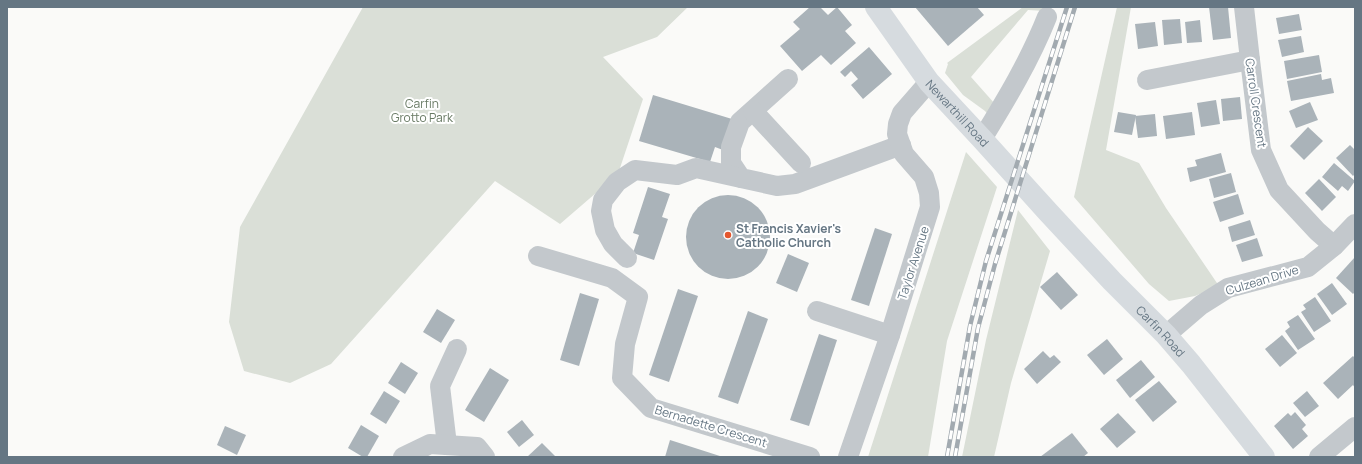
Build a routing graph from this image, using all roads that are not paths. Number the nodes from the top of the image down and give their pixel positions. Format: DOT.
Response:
graph roads {
  1 [pos="876,7"];
  2 [pos="1244,7"];
  3 [pos="1047,17"];
  4 [pos="1250,60"];
  5 [pos="788,79"];
  6 [pos="1146,80"];
  7 [pos="929,82"];
  8 [pos="753,111"];
  9 [pos="982,139"];
  10 [pos="901,146"];
  11 [pos="801,163"];
  12 [pos="741,178"];
  13 [pos="1048,212"];
  14 [pos="1355,224"];
  15 [pos="1334,246"];
  16 [pos="538,256"];
  17 [pos="627,258"];
  18 [pos="817,311"];
  19 [pos="1166,334"];
  20 [pos="890,335"];
  21 [pos="457,349"];
  22 [pos="1355,427"];
  23 [pos="447,445"];
  24 [pos="403,457"];
  25 [pos="485,457"];
  26 [pos="810,457"];
  27 [pos="848,457"];
  28 [pos="1264,457"];
  29 [pos="1319,457"];
  1 -- 7 [label="main road, Newarthill Road"];
  2 -- 4 [label="street, Carroll Crescent"];
  3 -- 9 [label="street"];
  4 -- 6 [label="street"];
  4 -- 15 [label="street, Carroll Crescent"];
  5 -- 8 [label="street"];
  7 -- 9 [label="main road, Newarthill Road"];
  7 -- 10 [label="street, Taylor Avenue"];
  8 -- 11 [label="street"];
  8 -- 12 [label="street"];
  9 -- 13 [label="main road, Newarthill Road"];
  10 -- 12 [label="street"];
  10 -- 20 [label="street, Taylor Avenue"];
  12 -- 17 [label="street"];
  13 -- 19 [label="main road, Carfin Road"];
  14 -- 15 [label="street, Culzean Drive"];
  15 -- 19 [label="street, Culzean Drive"];
  16 -- 26 [label="street, Bernadette Crescent"];
  18 -- 20 [label="street"];
  19 -- 28 [label="main road, Carfin Road"];
  20 -- 27 [label="street, Taylor Avenue"];
  21 -- 23 [label="street"];
  22 -- 29 [label="street"];
  23 -- 24 [label="street"];
  23 -- 25 [label="street"];
}
